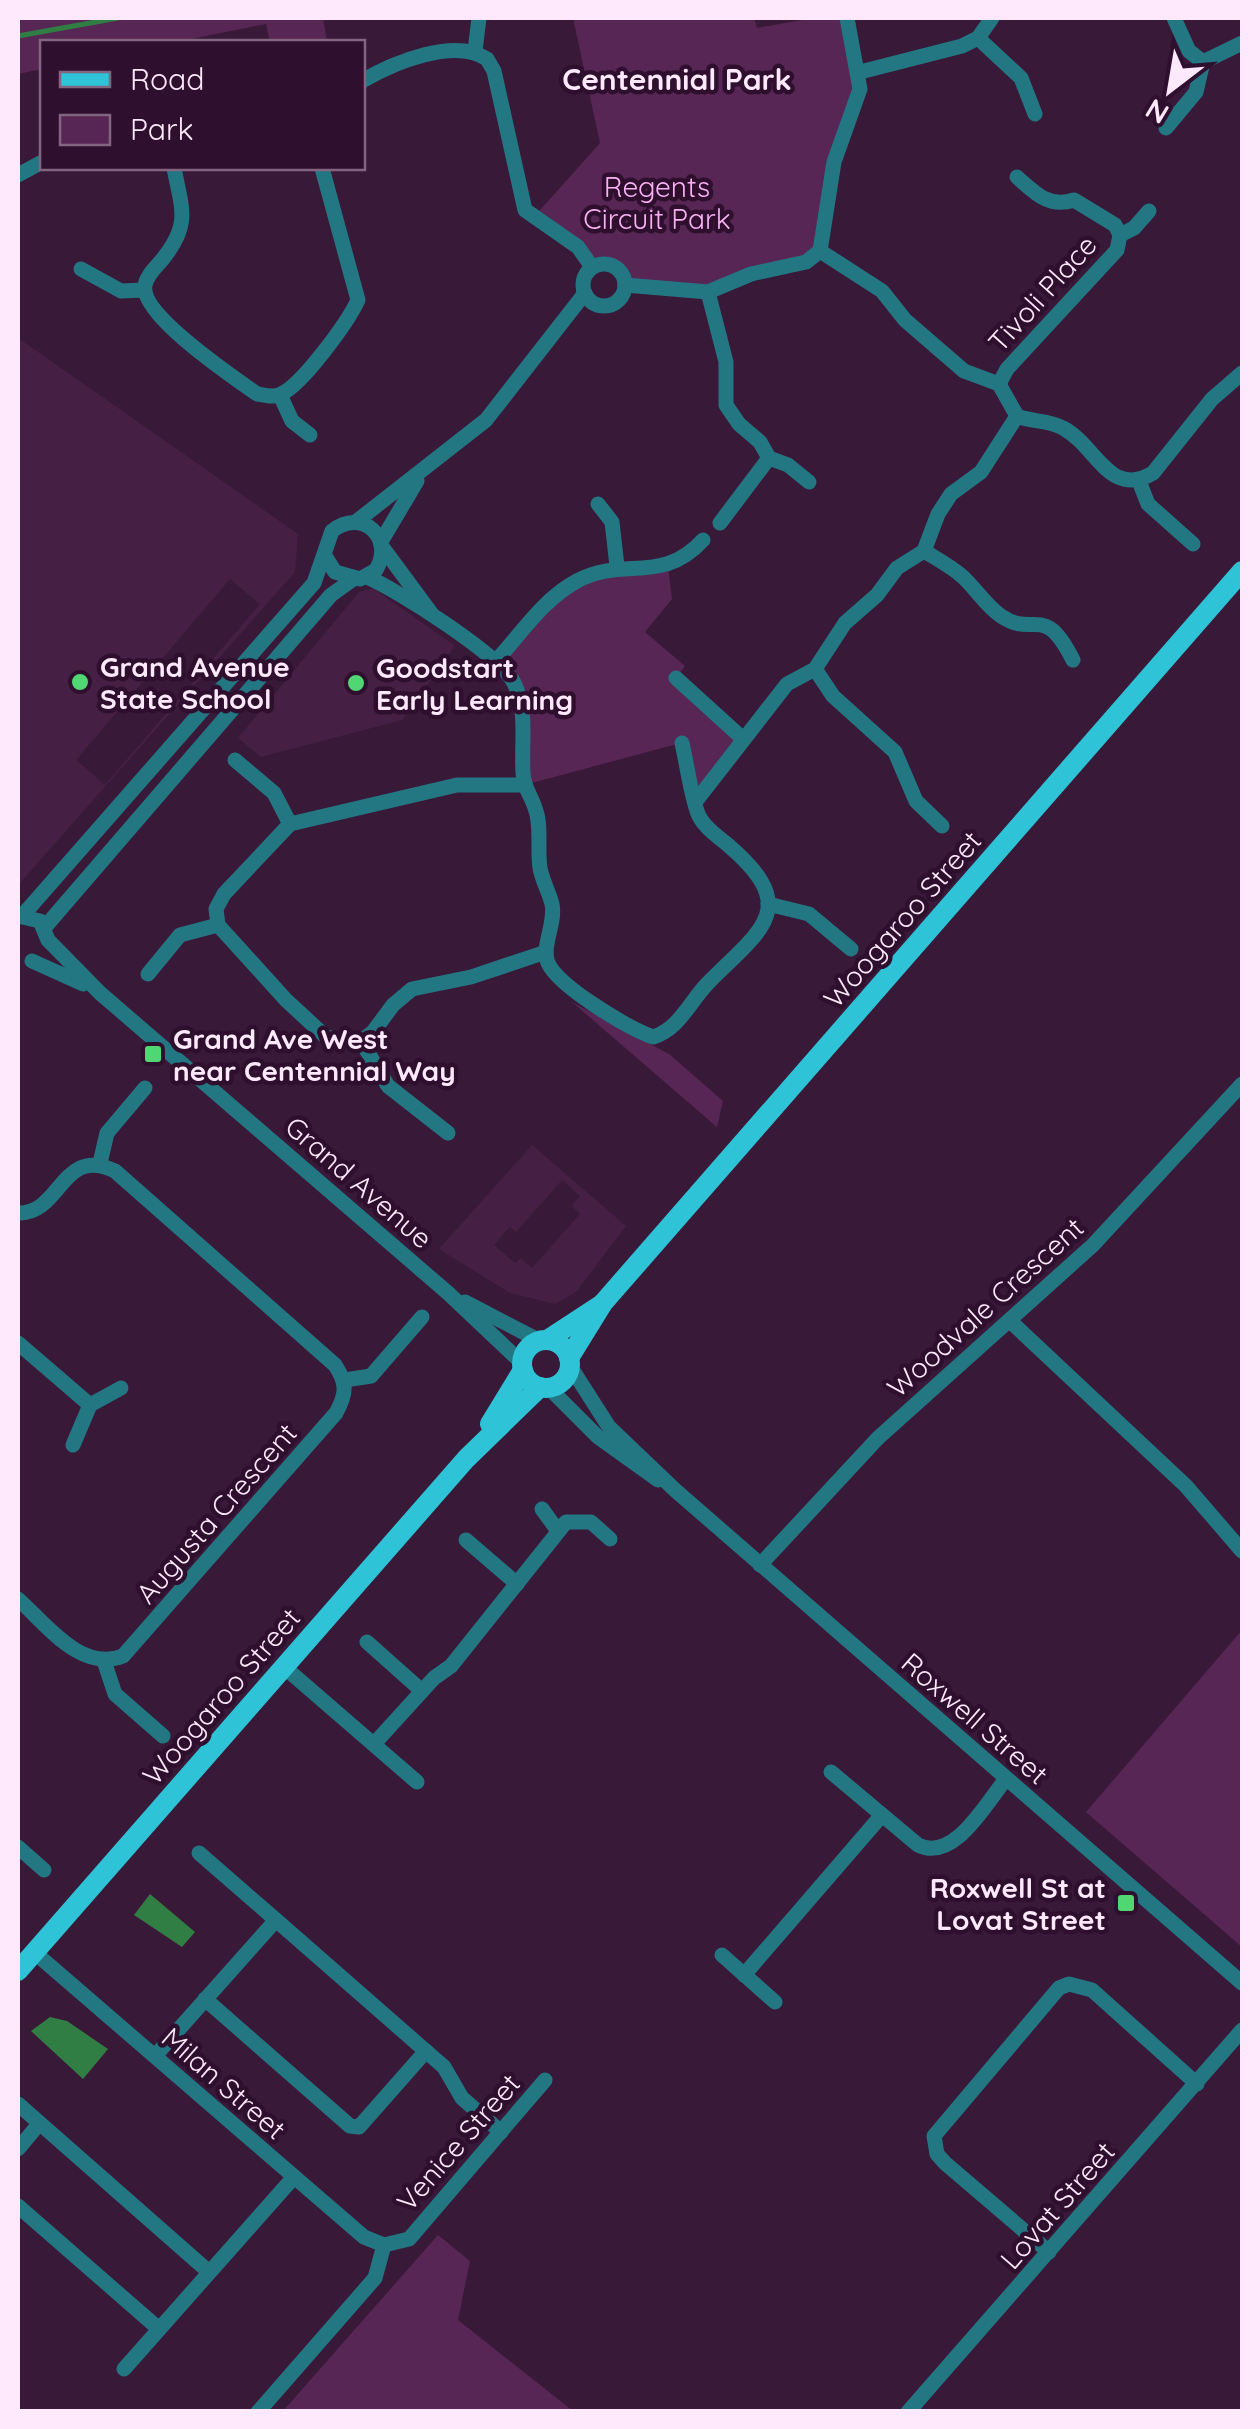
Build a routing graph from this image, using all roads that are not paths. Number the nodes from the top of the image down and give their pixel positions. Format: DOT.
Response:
graph roads {
  1 [pos="480,18"];
  2 [pos="848,18"];
  3 [pos="992,18"];
  4 [pos="1174,18"];
  5 [pos="978,38"];
  6 [pos="1242,43"];
  7 [pos="475,51"];
  8 [pos="1204,62"];
  9 [pos="860,72"];
  10 [pos="365,79"];
  11 [pos="1035,114"];
  12 [pos="1166,128"];
  13 [pos="174,170"];
  14 [pos="323,170"];
  15 [pos="1017,177"];
  16 [pos="1149,211"];
  17 [pos="1120,235"];
  18 [pos="820,251"];
  19 [pos="592,267"];
  20 [pos="81,269"];
  21 [pos="625,286"];
  22 [pos="144,290"];
  23 [pos="585,292"];
  24 [pos="708,292"];
  25 [pos="1242,373"];
  26 [pos="999,384"];
  27 [pos="280,395"];
  28 [pos="1017,416"];
  29 [pos="310,435"];
  30 [pos="768,458"];
  31 [pos="422,473"];
  32 [pos="1139,481"];
  33 [pos="809,482"];
  34 [pos="598,504"];
  35 [pos="357,521"];
  36 [pos="720,524"];
  37 [pos="703,540"];
  38 [pos="383,544"];
  39 [pos="1193,544"];
  40 [pos="924,551"];
  41 [pos="326,556"];
  42 [pos="617,566"];
  43 [pos="1242,571"];
  44 [pos="360,578"];
  45 [pos="434,616"];
  46 [pos="1073,660"];
  47 [pos="496,662"];
  48 [pos="815,669"];
  49 [pos="676,678"];
  50 [pos="741,737"];
  51 [pos="682,743"];
  52 [pos="235,760"];
  53 [pos="524,785"];
  54 [pos="696,801"];
  55 [pos="290,824"];
  56 [pos="942,826"];
  57 [pos="768,904"];
  58 [pos="20,916"];
  59 [pos="218,924"];
  60 [pos="46,934"];
  61 [pos="850,948"];
  62 [pos="546,952"];
  63 [pos="23,964"];
  64 [pos="148,974"];
  65 [pos="100,993"];
  66 [pos="361,1042"];
  67 [pos="1242,1084"];
  68 [pos="145,1088"];
  69 [pos="448,1133"];
  70 [pos="100,1163"];
  71 [pos="18,1215"];
  72 [pos="448,1293"];
  73 [pos="604,1302"];
  74 [pos="422,1316"];
  75 [pos="1010,1321"];
  76 [pos="544,1341"];
  77 [pos="18,1344"];
  78 [pos="569,1362"];
  79 [pos="523,1366"];
  80 [pos="346,1380"];
  81 [pos="544,1387"];
  82 [pos="121,1388"];
  83 [pos="90,1405"];
  84 [pos="73,1445"];
  85 [pos="466,1459"];
  86 [pos="675,1490"];
  87 [pos="542,1509"];
  88 [pos="558,1531"];
  89 [pos="466,1540"];
  90 [pos="610,1540"];
  91 [pos="1242,1551"];
  92 [pos="760,1566"];
  93 [pos="517,1584"];
  94 [pos="18,1599"];
  95 [pos="366,1642"];
  96 [pos="105,1664"];
  97 [pos="283,1666"];
  98 [pos="422,1691"];
  99 [pos="163,1736"];
  100 [pos="374,1744"];
  101 [pos="831,1772"];
  102 [pos="1006,1779"];
  103 [pos="417,1782"];
  104 [pos="882,1815"];
  105 [pos="18,1847"];
  106 [pos="198,1853"];
  107 [pos="44,1870"];
  108 [pos="276,1920"];
  109 [pos="34,1952"];
  110 [pos="722,1955"];
  111 [pos="18,1971"];
  112 [pos="744,1975"];
  113 [pos="1242,1983"];
  114 [pos="206,1999"];
  115 [pos="775,2002"];
  116 [pos="1242,2030"];
  117 [pos="426,2051"];
  118 [pos="155,2056"];
  119 [pos="545,2080"];
  120 [pos="1197,2084"];
  121 [pos="18,2104"];
  122 [pos="40,2124"];
  123 [pos="500,2132"];
  124 [pos="18,2148"];
  125 [pos="294,2176"];
  126 [pos="18,2206"];
  127 [pos="384,2245"];
  128 [pos="1049,2252"];
  129 [pos="210,2272"];
  130 [pos="159,2330"];
  131 [pos="124,2368"];
  132 [pos="258,2412"];
  133 [pos="908,2412"];
  1 -- 7 [label="street"];
  2 -- 9 [label="street"];
  3 -- 5 [label="street"];
  4 -- 8 [label="street"];
  5 -- 9 [label="street"];
  5 -- 11 [label="street"];
  6 -- 8 [label="street"];
  7 -- 10 [label="street"];
  7 -- 19 [label="street"];
  8 -- 12 [label="street"];
  9 -- 18 [label="street"];
  13 -- 22 [label="street"];
  14 -- 27 [label="street"];
  15 -- 17 [label="street, Tivoli Place"];
  16 -- 17 [label="street, Tivoli Place"];
  17 -- 26 [label="street, Tivoli Place"];
  18 -- 24 [label="street"];
  18 -- 26 [label="street"];
  19 -- 21 [label="street"];
  19 -- 23 [label="street"];
  20 -- 22 [label="street"];
  21 -- 23 [label="street"];
  21 -- 24 [label="street"];
  22 -- 27 [label="street"];
  23 -- 31 [label="street"];
  24 -- 30 [label="street"];
  25 -- 32 [label="street"];
  26 -- 28 [label="street"];
  27 -- 29 [label="street"];
  28 -- 32 [label="street"];
  28 -- 40 [label="street"];
  30 -- 33 [label="street"];
  30 -- 36 [label="street"];
  31 -- 35 [label="street"];
  31 -- 38 [label="street"];
  32 -- 39 [label="street"];
  34 -- 42 [label="street"];
  35 -- 38 [label="street"];
  35 -- 41 [label="street"];
  37 -- 42 [label="street"];
  38 -- 44 [label="street"];
  38 -- 45 [label="street"];
  40 -- 46 [label="street"];
  40 -- 48 [label="street"];
  41 -- 44 [label="street"];
  41 -- 58 [label="street"];
  42 -- 47 [label="street"];
  43 -- 73 [label="main road, Woogaroo Street"];
  44 -- 45 [label="street"];
  44 -- 60 [label="street"];
  45 -- 47 [label="street"];
  47 -- 53 [label="street"];
  48 -- 50 [label="street"];
  48 -- 56 [label="street"];
  49 -- 50 [label="street"];
  50 -- 54 [label="street"];
  51 -- 54 [label="street"];
  52 -- 55 [label="street"];
  53 -- 55 [label="street"];
  53 -- 62 [label="street"];
  54 -- 57 [label="street"];
  55 -- 59 [label="street"];
  57 -- 61 [label="street"];
  57 -- 62 [label="street"];
  58 -- 60 [label="street, Grand Avenue"];
  59 -- 64 [label="street"];
  59 -- 66 [label="street"];
  60 -- 63 [label="street, Grand Avenue"];
  60 -- 65 [label="street, Grand Avenue"];
  62 -- 66 [label="street"];
  63 -- 65 [label="street, Grand Avenue"];
  65 -- 72 [label="street, Grand Avenue"];
  66 -- 69 [label="street"];
  67 -- 75 [label="street, Woodvale Crescent"];
  68 -- 70 [label="street"];
  70 -- 71 [label="street"];
  70 -- 80 [label="street"];
  72 -- 76 [label="street, Grand Avenue"];
  72 -- 79 [label="street, Grand Avenue"];
  73 -- 76 [label="main road, Woogaroo Street"];
  73 -- 78 [label="main road, Woogaroo Street"];
  74 -- 80 [label="street"];
  75 -- 91 [label="street"];
  75 -- 92 [label="street, Woodvale Crescent"];
  76 -- 78 [label="main road"];
  76 -- 79 [label="main road, Woogaroo Street"];
  77 -- 83 [label="street"];
  78 -- 81 [label="main road, Woogaroo Street"];
  78 -- 86 [label="street, Roxwell Street"];
  79 -- 81 [label="main road"];
  79 -- 85 [label="main road, Woogaroo Street"];
  80 -- 96 [label="street, Augusta Crescent"];
  81 -- 85 [label="main road, Woogaroo Street"];
  81 -- 86 [label="street, Roxwell Street"];
  82 -- 83 [label="street"];
  83 -- 84 [label="street"];
  85 -- 97 [label="main road, Woogaroo Street"];
  86 -- 92 [label="street, Roxwell Street"];
  87 -- 88 [label="street"];
  88 -- 90 [label="street"];
  88 -- 93 [label="street"];
  89 -- 93 [label="street"];
  92 -- 102 [label="street, Roxwell Street"];
  93 -- 98 [label="street"];
  94 -- 96 [label="street"];
  95 -- 98 [label="street"];
  96 -- 99 [label="street"];
  97 -- 100 [label="street"];
  97 -- 109 [label="main road, Woogaroo Street"];
  98 -- 100 [label="street"];
  100 -- 103 [label="street"];
  101 -- 104 [label="street"];
  102 -- 104 [label="street"];
  102 -- 113 [label="street, Roxwell Street"];
  104 -- 112 [label="street"];
  105 -- 107 [label="street"];
  106 -- 108 [label="street"];
  108 -- 114 [label="street"];
  108 -- 117 [label="street"];
  109 -- 111 [label="main road, Woogaroo Street"];
  109 -- 118 [label="street, Milan Street"];
  110 -- 112 [label="street"];
  112 -- 115 [label="street"];
  114 -- 117 [label="street"];
  114 -- 118 [label="street"];
  116 -- 120 [label="street, Lovat Street"];
  117 -- 123 [label="street"];
  118 -- 125 [label="street, Milan Street"];
  119 -- 123 [label="street, Venice Street"];
  120 -- 128 [label="street, Lovat Street"];
  120 -- 128 [label="street"];
  121 -- 122 [label="street"];
  122 -- 124 [label="street"];
  122 -- 129 [label="street"];
  123 -- 127 [label="street, Venice Street"];
  125 -- 127 [label="street, Milan Street"];
  125 -- 129 [label="street"];
  126 -- 130 [label="street"];
  127 -- 132 [label="street, Venice Street"];
  128 -- 133 [label="street, Lovat Street"];
  129 -- 130 [label="street"];
  130 -- 131 [label="street"];
}
